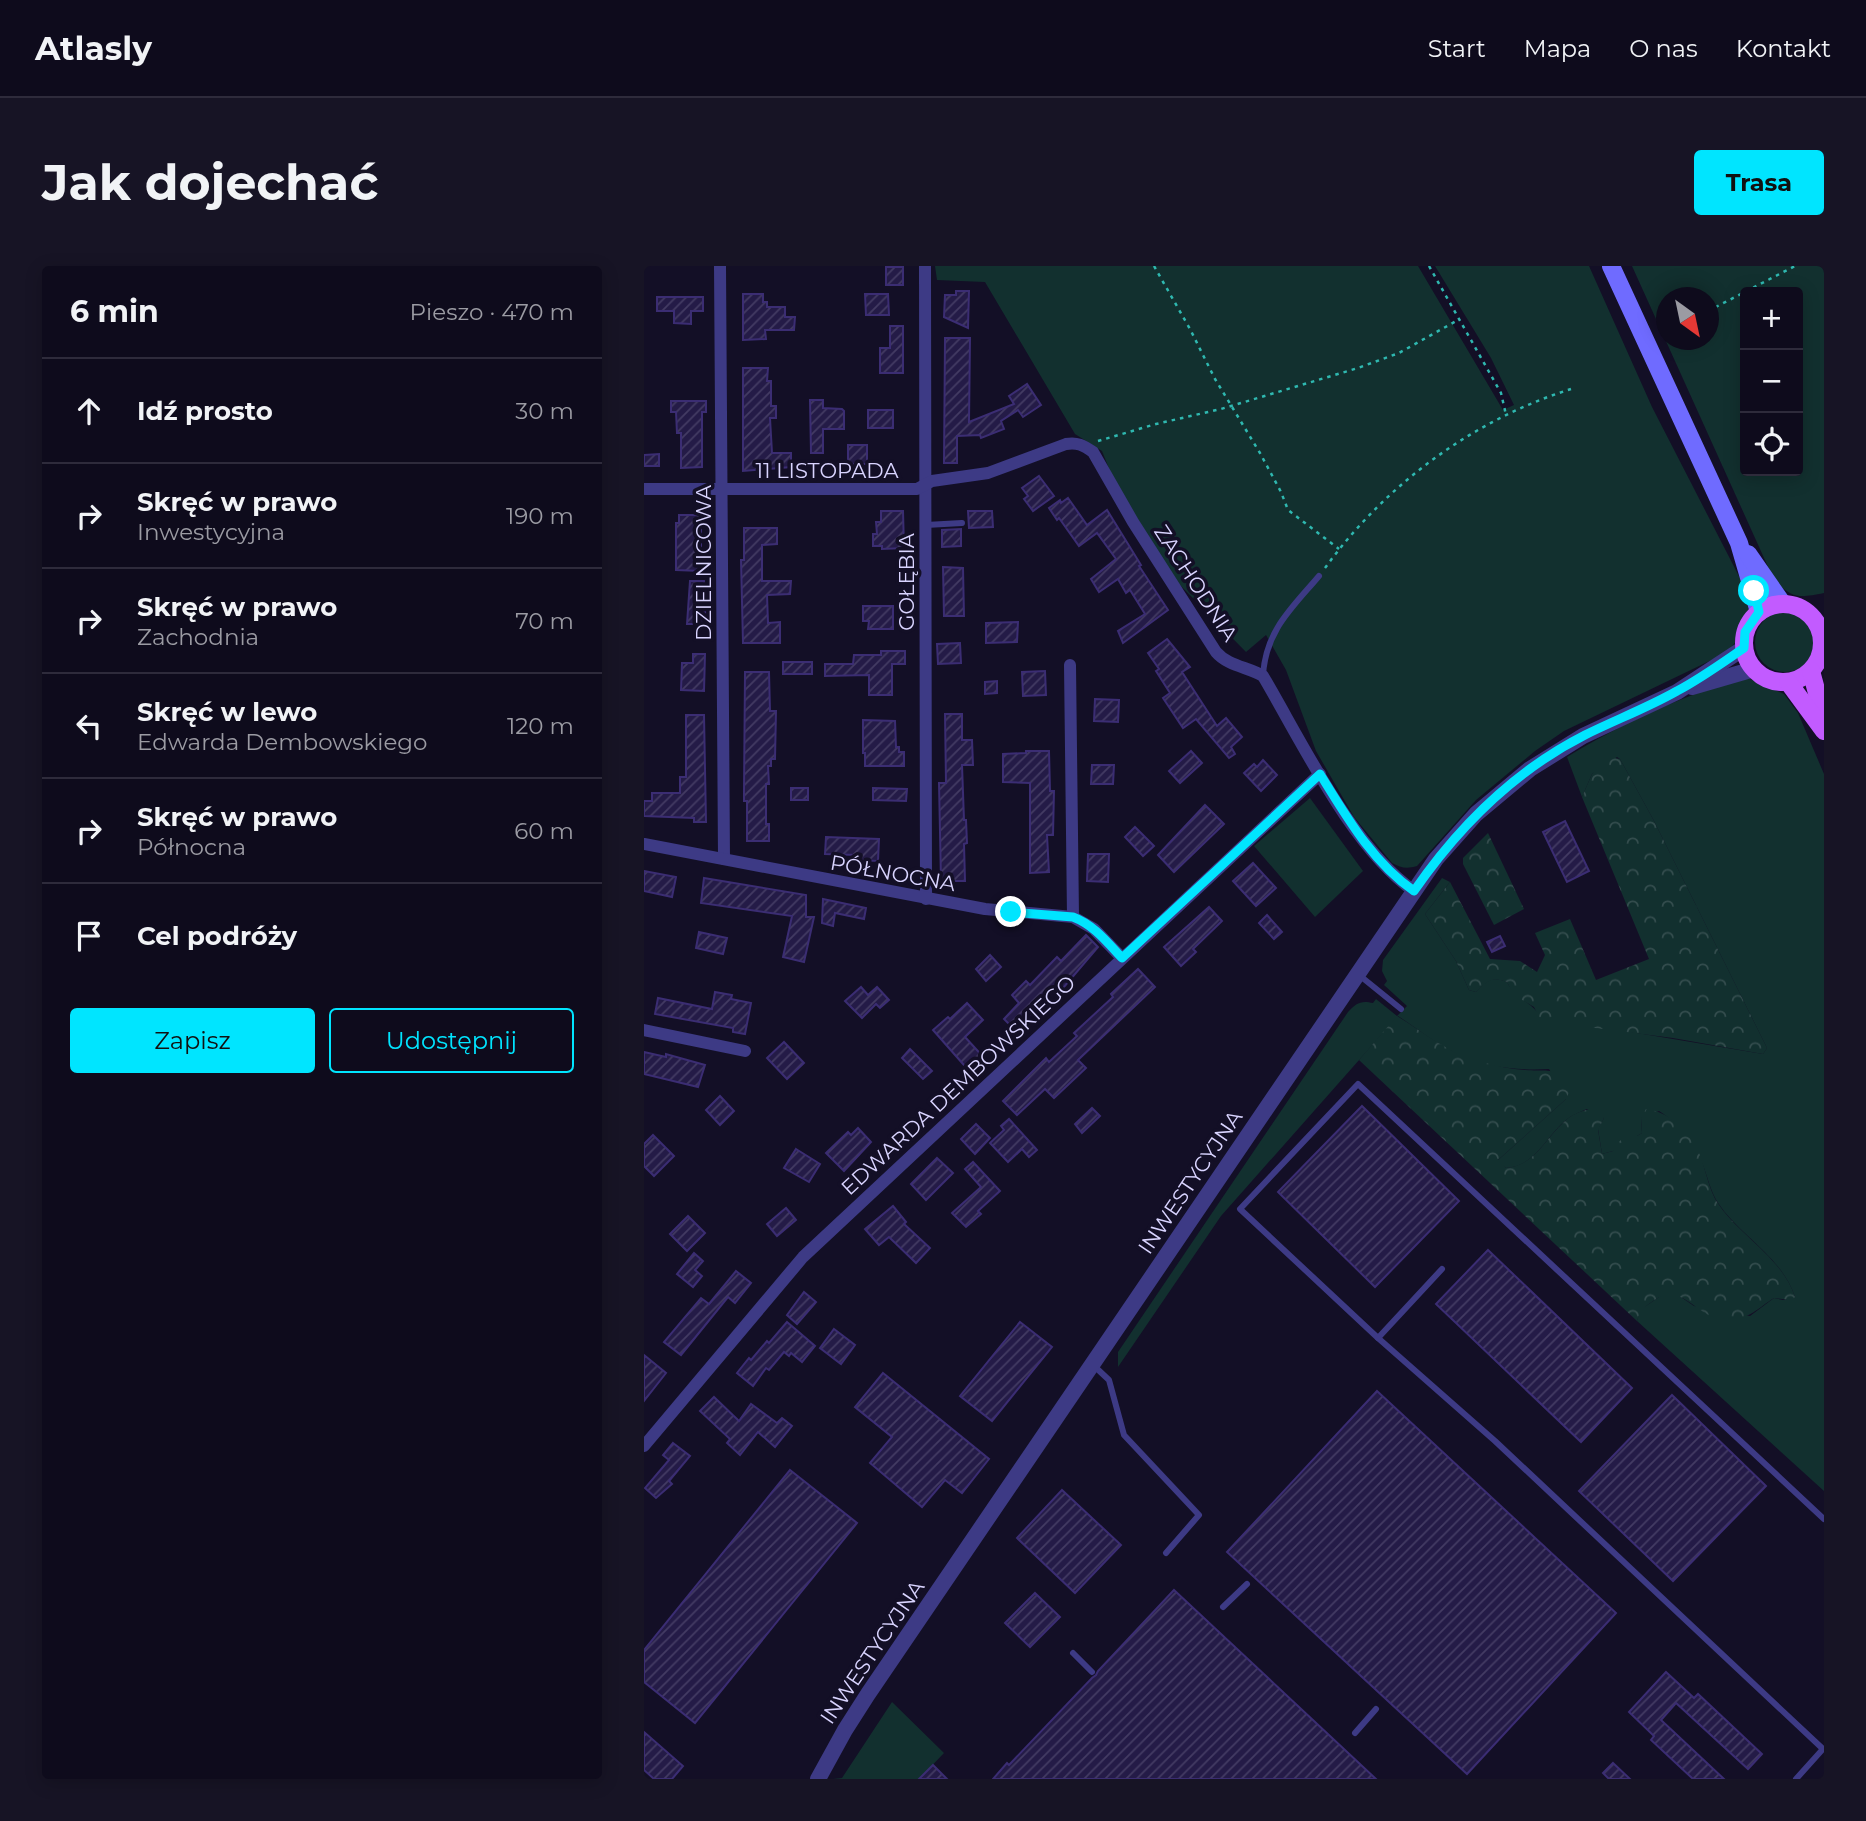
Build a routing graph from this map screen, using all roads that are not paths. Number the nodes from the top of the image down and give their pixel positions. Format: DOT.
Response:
graph roads {
  1 [pos="720,266"];
  2 [pos="925,266"];
  3 [pos="1611,266"];
  4 [pos="1085,446"];
  5 [pos="924,486"];
  6 [pos="644,489"];
  7 [pos="722,489"];
  8 [pos="962,523"];
  9 [pos="925,525"];
  10 [pos="1739,543"];
  11 [pos="1319,576"];
  12 [pos="1782,603"];
  13 [pos="1759,612"];
  14 [pos="1819,616"];
  15 [pos="1824,641"];
  16 [pos="1744,648"];
  17 [pos="1070,665"];
  18 [pos="1755,670"];
  19 [pos="1811,671"];
  20 [pos="1263,676"];
  21 [pos="1788,682"];
  22 [pos="1677,692"];
  23 [pos="1824,719"];
  24 [pos="1824,731"];
  25 [pos="1320,774"];
  26 [pos="644,844"];
  27 [pos="724,859"];
  28 [pos="1414,891"];
  29 [pos="926,899"];
  30 [pos="1073,917"];
  31 [pos="1122,958"];
  32 [pos="1358,974"];
  33 [pos="1401,1009"];
  34 [pos="644,1030"];
  35 [pos="745,1051"];
  36 [pos="1442,1269"];
  37 [pos="1378,1338"];
  38 [pos="1092,1364"];
  39 [pos="644,1446"];
  40 [pos="1824,1519"];
  41 [pos="1166,1553"];
  42 [pos="1248,1584"];
  43 [pos="1223,1607"];
  44 [pos="1073,1653"];
  45 [pos="1093,1672"];
  46 [pos="1376,1709"];
  47 [pos="1355,1733"];
  48 [pos="1824,1748"];
  49 [pos="818,1779"];
  50 [pos="1796,1779"];
  1 -- 7 [label="street, DZIELNICOWA"];
  2 -- 5 [label="street, GOŁĘBIA"];
  3 -- 10 [label="main road"];
  4 -- 5 [label="street, 11 LISTOPADA"];
  4 -- 20 [label="street, ZACHODNIA"];
  5 -- 7 [label="street, 11 LISTOPADA"];
  5 -- 9 [label="street, GOŁĘBIA"];
  6 -- 7 [label="street, 11 LISTOPADA"];
  7 -- 27 [label="street, DZIELNICOWA"];
  8 -- 9 [label="lane"];
  9 -- 29 [label="street, GOŁĘBIA"];
  10 -- 12 [label="main road"];
  10 -- 13 [label="main road"];
  11 -- 20 [label="lane"];
  12 -- 13 [label="main road"];
  12 -- 14 [label="main road"];
  13 -- 16 [label="main road"];
  14 -- 15 [label="main road"];
  15 -- 19 [label="main road"];
  16 -- 18 [label="main road"];
  16 -- 22 [label="street, INWESTYCYJNA"];
  17 -- 30 [label="street"];
  18 -- 21 [label="main road"];
  18 -- 22 [label="street, INWESTYCYJNA"];
  19 -- 21 [label="main road"];
  19 -- 23 [label="main road"];
  20 -- 25 [label="street"];
  21 -- 24 [label="main road"];
  22 -- 28 [label="street, INWESTYCYJNA"];
  25 -- 28 [label="street"];
  25 -- 31 [label="street, EDWARDA DEMBOWSKIEGO"];
  26 -- 27 [label="street, PÓŁNOCNA"];
  27 -- 29 [label="street, PÓŁNOCNA"];
  28 -- 32 [label="street, INWESTYCYJNA"];
  29 -- 30 [label="street, PÓŁNOCNA"];
  30 -- 31 [label="street, PÓŁNOCNA"];
  31 -- 39 [label="street, EDWARDA DEMBOWSKIEGO"];
  32 -- 33 [label="lane"];
  32 -- 38 [label="street, INWESTYCYJNA"];
  34 -- 35 [label="street"];
  36 -- 37 [label="lane"];
  37 -- 40 [label="lane"];
  37 -- 48 [label="lane"];
  38 -- 41 [label="lane"];
  38 -- 49 [label="street, INWESTYCYJNA"];
  42 -- 43 [label="lane"];
  44 -- 45 [label="lane"];
  46 -- 47 [label="lane"];
  48 -- 50 [label="lane"];
}
